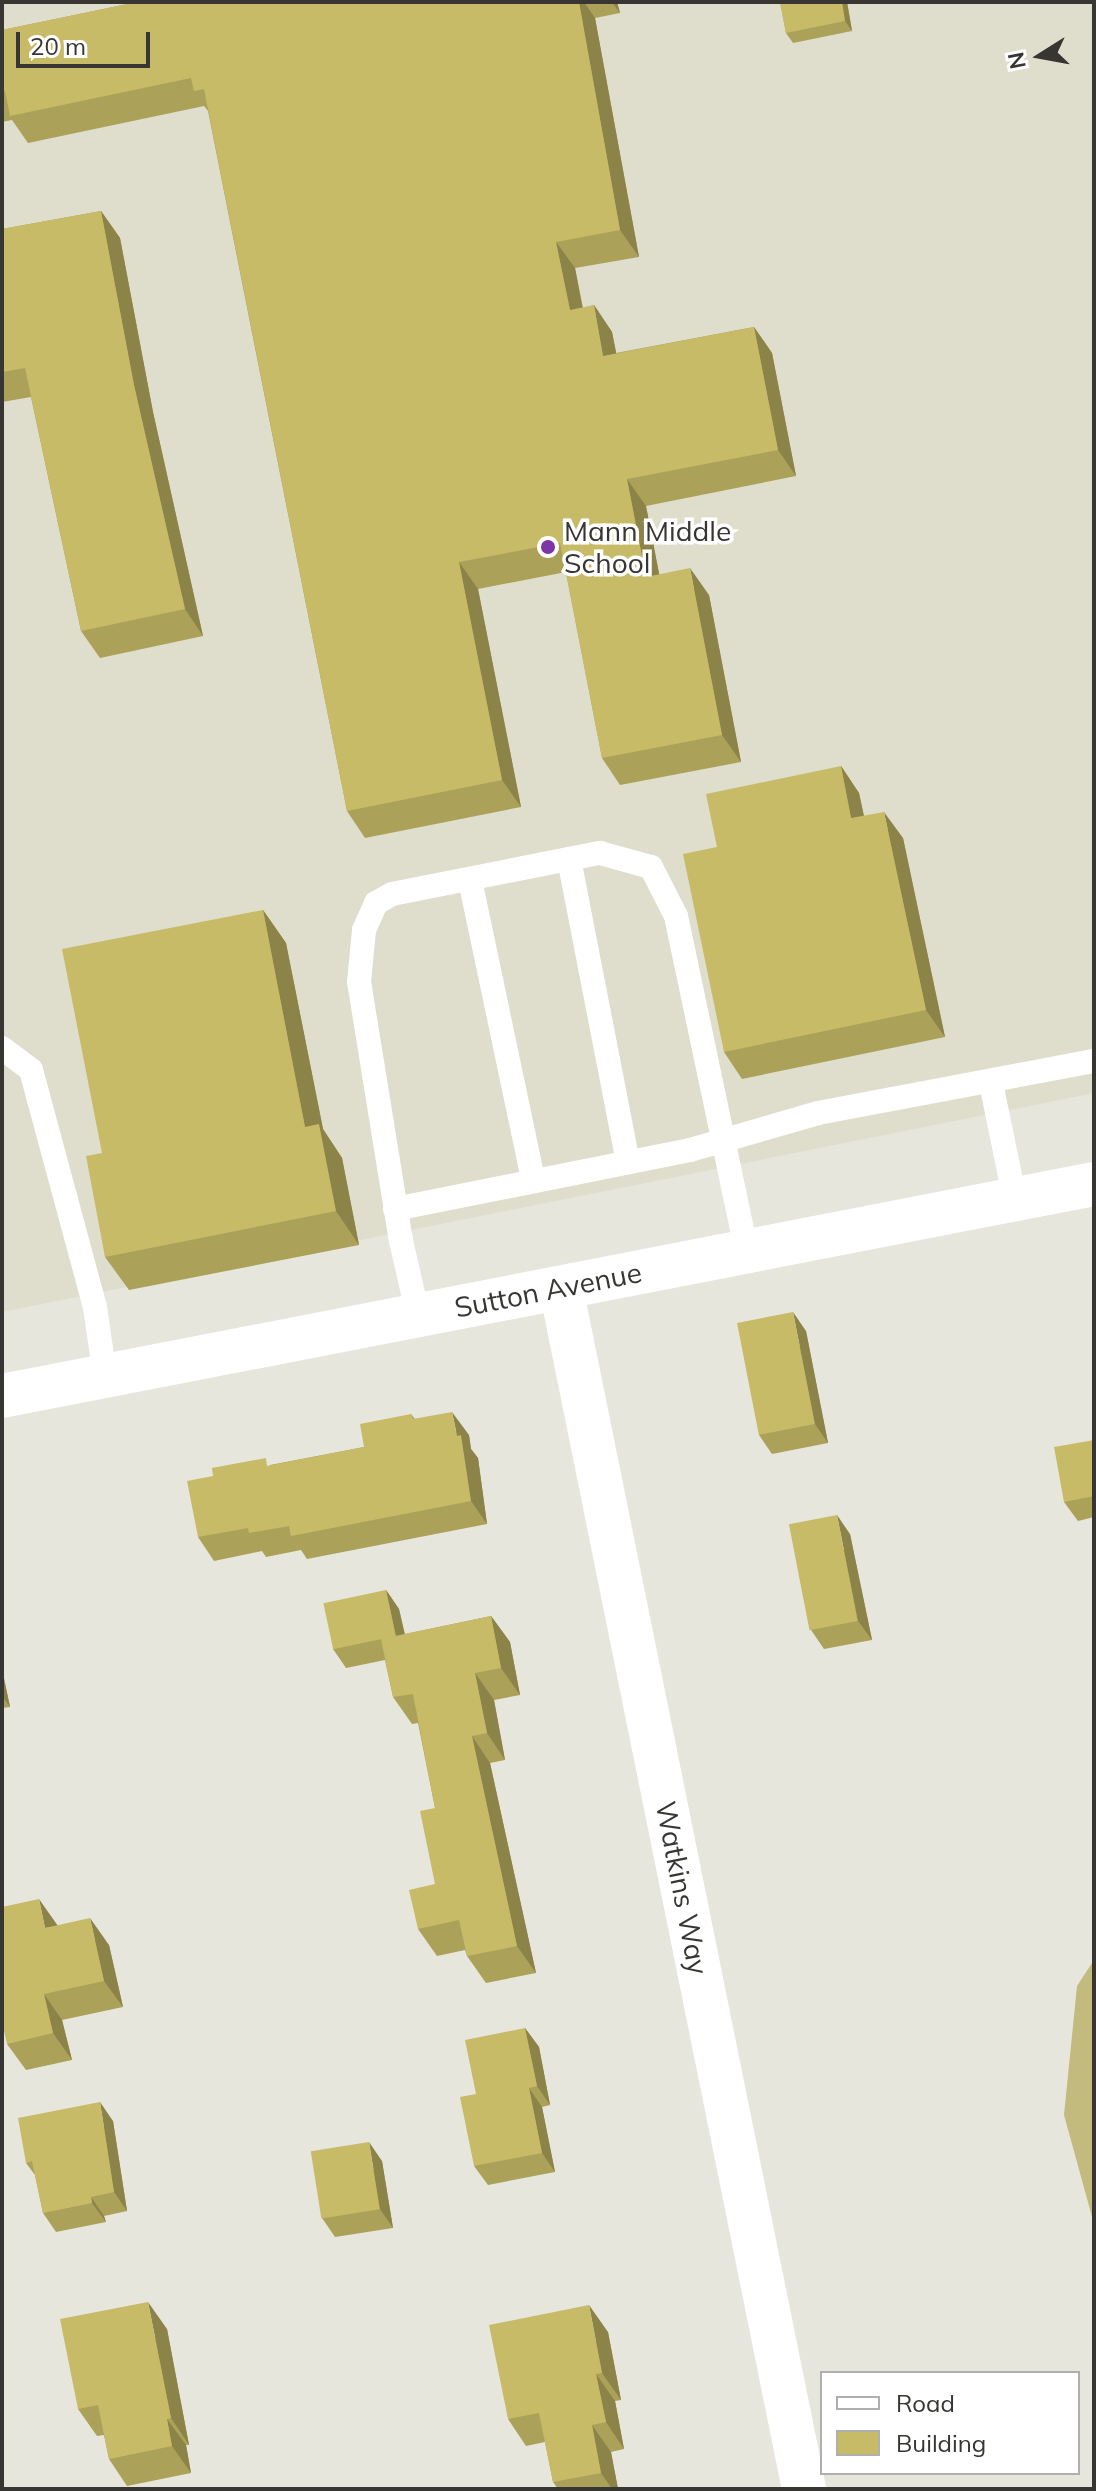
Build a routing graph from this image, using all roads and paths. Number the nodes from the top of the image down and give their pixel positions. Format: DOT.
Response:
graph roads {
  1 [pos="569,859"];
  2 [pos="470,880"];
  3 [pos="2,1048"];
  4 [pos="1094,1061"];
  5 [pos="991,1083"];
  6 [pos="724,1138"];
  7 [pos="628,1162"];
  8 [pos="533,1179"];
  9 [pos="1094,1184"];
  10 [pos="1015,1200"];
  11 [pos="395,1209"];
  12 [pos="747,1252"];
  13 [pos="561,1288"];
  14 [pos="418,1315"];
  15 [pos="105,1376"];
  16 [pos="2,1396"];
  17 [pos="804,2489"];
  1 -- 2 [label="lane"];
  1 -- 6 [label="lane"];
  1 -- 7 [label="lane"];
  2 -- 8 [label="lane"];
  2 -- 11 [label="lane"];
  3 -- 15 [label="lane"];
  4 -- 5 [label="lane"];
  5 -- 6 [label="lane"];
  5 -- 10 [label="lane"];
  6 -- 7 [label="lane"];
  6 -- 12 [label="lane"];
  7 -- 8 [label="lane"];
  8 -- 11 [label="lane"];
  9 -- 10 [label="street, Sutton Avenue"];
  10 -- 12 [label="street, Sutton Avenue"];
  11 -- 14 [label="lane"];
  12 -- 13 [label="street, Sutton Avenue"];
  13 -- 14 [label="street, Sutton Avenue"];
  13 -- 17 [label="street, Watkins Way"];
  14 -- 15 [label="street, Sutton Avenue"];
  15 -- 16 [label="street, Sutton Avenue"];
}
